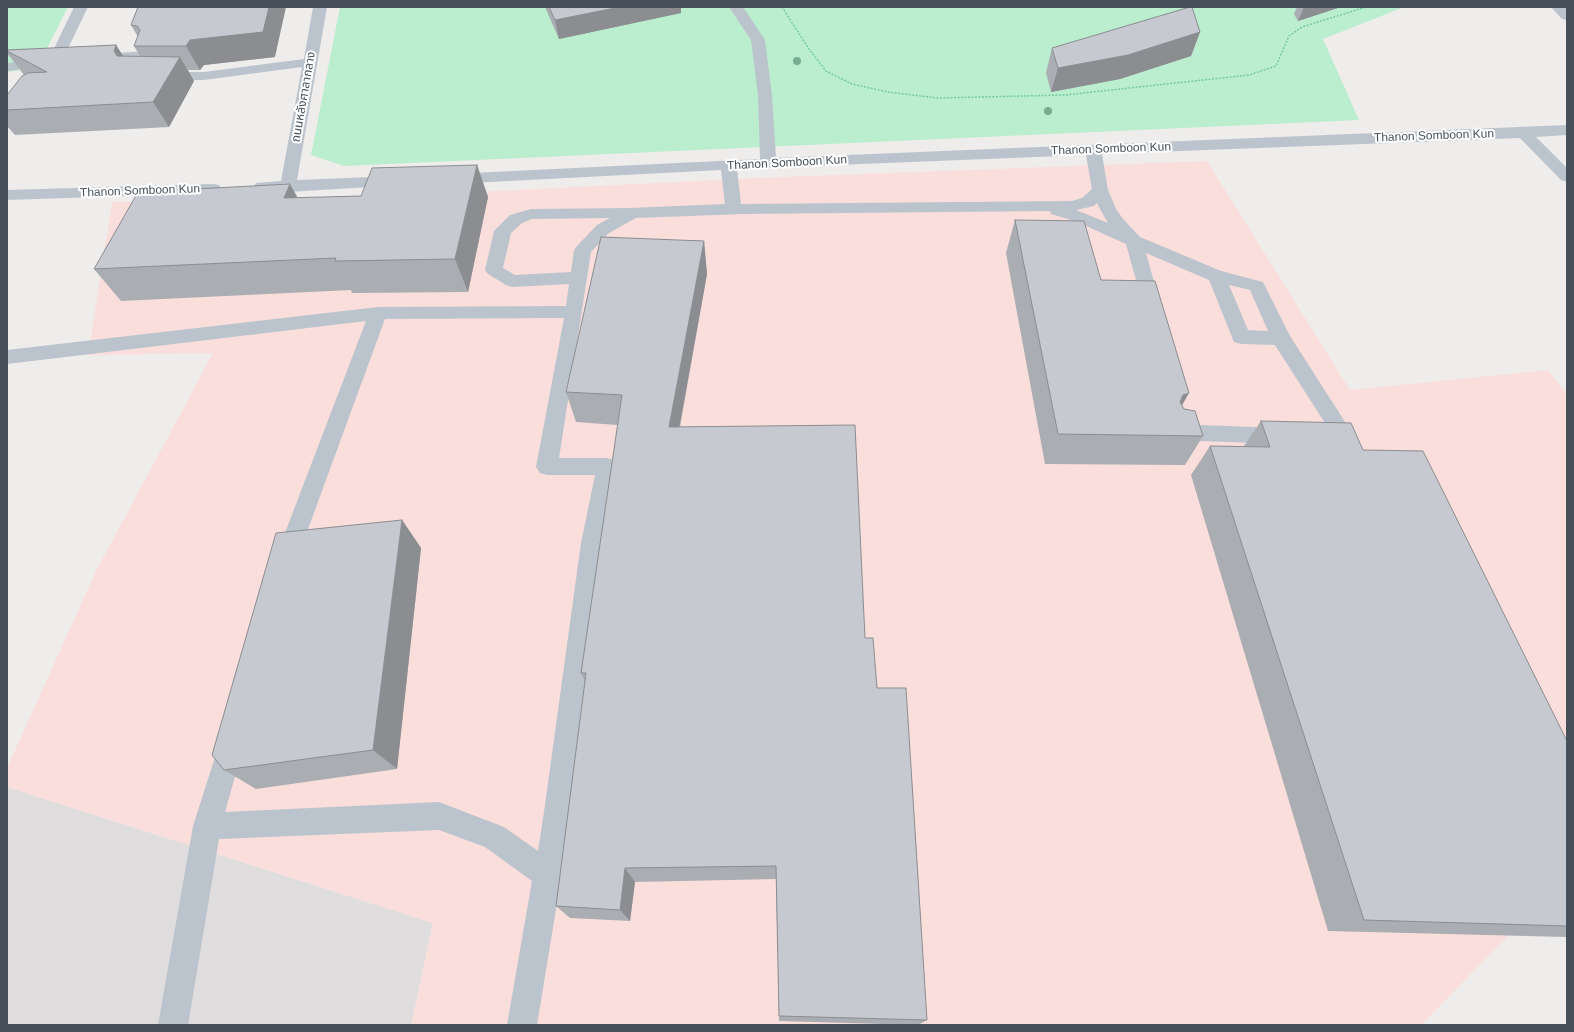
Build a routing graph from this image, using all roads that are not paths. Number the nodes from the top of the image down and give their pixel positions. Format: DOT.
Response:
graph roads {
  1 [pos="81,7"];
  2 [pos="320,7"];
  3 [pos="736,7"];
  4 [pos="1558,7"];
  5 [pos="1567,16"];
  6 [pos="86,60"];
  7 [pos="70,61"];
  8 [pos="55,62"];
  9 [pos="310,62"];
  10 [pos="7,67"];
  11 [pos="1567,130"];
  12 [pos="1524,133"];
  13 [pos="1093,150"];
  14 [pos="768,163"];
  15 [pos="728,165"];
  16 [pos="1567,178"];
  17 [pos="437,180"];
  18 [pos="413,181"];
  19 [pos="288,187"];
  20 [pos="232,188"];
  21 [pos="248,188"];
  22 [pos="1100,190"];
  23 [pos="7,196"];
  24 [pos="1042,206"];
  25 [pos="734,210"];
  26 [pos="634,213"];
  27 [pos="1134,241"];
  28 [pos="1216,276"];
  29 [pos="578,278"];
  30 [pos="574,312"];
  31 [pos="378,313"];
  32 [pos="1158,329"];
  33 [pos="1282,338"];
  34 [pos="7,357"];
  35 [pos="1182,428"];
  36 [pos="280,577"];
  37 [pos="238,720"];
  38 [pos="207,826"];
  39 [pos="547,874"];
  40 [pos="173,1025"];
  41 [pos="522,1025"];
  1 -- 8 [label="street"];
  2 -- 9 [label="street, ถนนหลังศาลากลาง"];
  3 -- 14 [label="street"];
  4 -- 5 [label="street"];
  6 -- 9 [label="street"];
  7 -- 8 [label="street"];
  8 -- 10 [label="street"];
  9 -- 19 [label="street, ถนนหลังศาลากลาง"];
  11 -- 12 [label="street, Thanon Somboon Kun"];
  12 -- 13 [label="street, Thanon Somboon Kun"];
  12 -- 16 [label="street"];
  13 -- 14 [label="street, Thanon Somboon Kun"];
  13 -- 22 [label="street"];
  14 -- 15 [label="street, Thanon Somboon Kun"];
  15 -- 17 [label="street, Thanon Somboon Kun"];
  15 -- 25 [label="street"];
  18 -- 19 [label="street"];
  19 -- 21 [label="street"];
  20 -- 23 [label="street, Thanon Somboon Kun"];
  22 -- 24 [label="street"];
  22 -- 27 [label="street"];
  24 -- 25 [label="street"];
  24 -- 27 [label="street"];
  25 -- 26 [label="street"];
  26 -- 29 [label="street"];
  26 -- 29 [label="street"];
  27 -- 28 [label="street"];
  27 -- 32 [label="street"];
  28 -- 33 [label="street"];
  28 -- 33 [label="street"];
  29 -- 30 [label="street"];
  30 -- 31 [label="street"];
  30 -- 39 [label="street"];
  31 -- 34 [label="street"];
  31 -- 36 [label="street"];
  33 -- 35 [label="street"];
  37 -- 38 [label="street"];
  38 -- 39 [label="street"];
  38 -- 40 [label="street"];
  39 -- 41 [label="street"];
}
